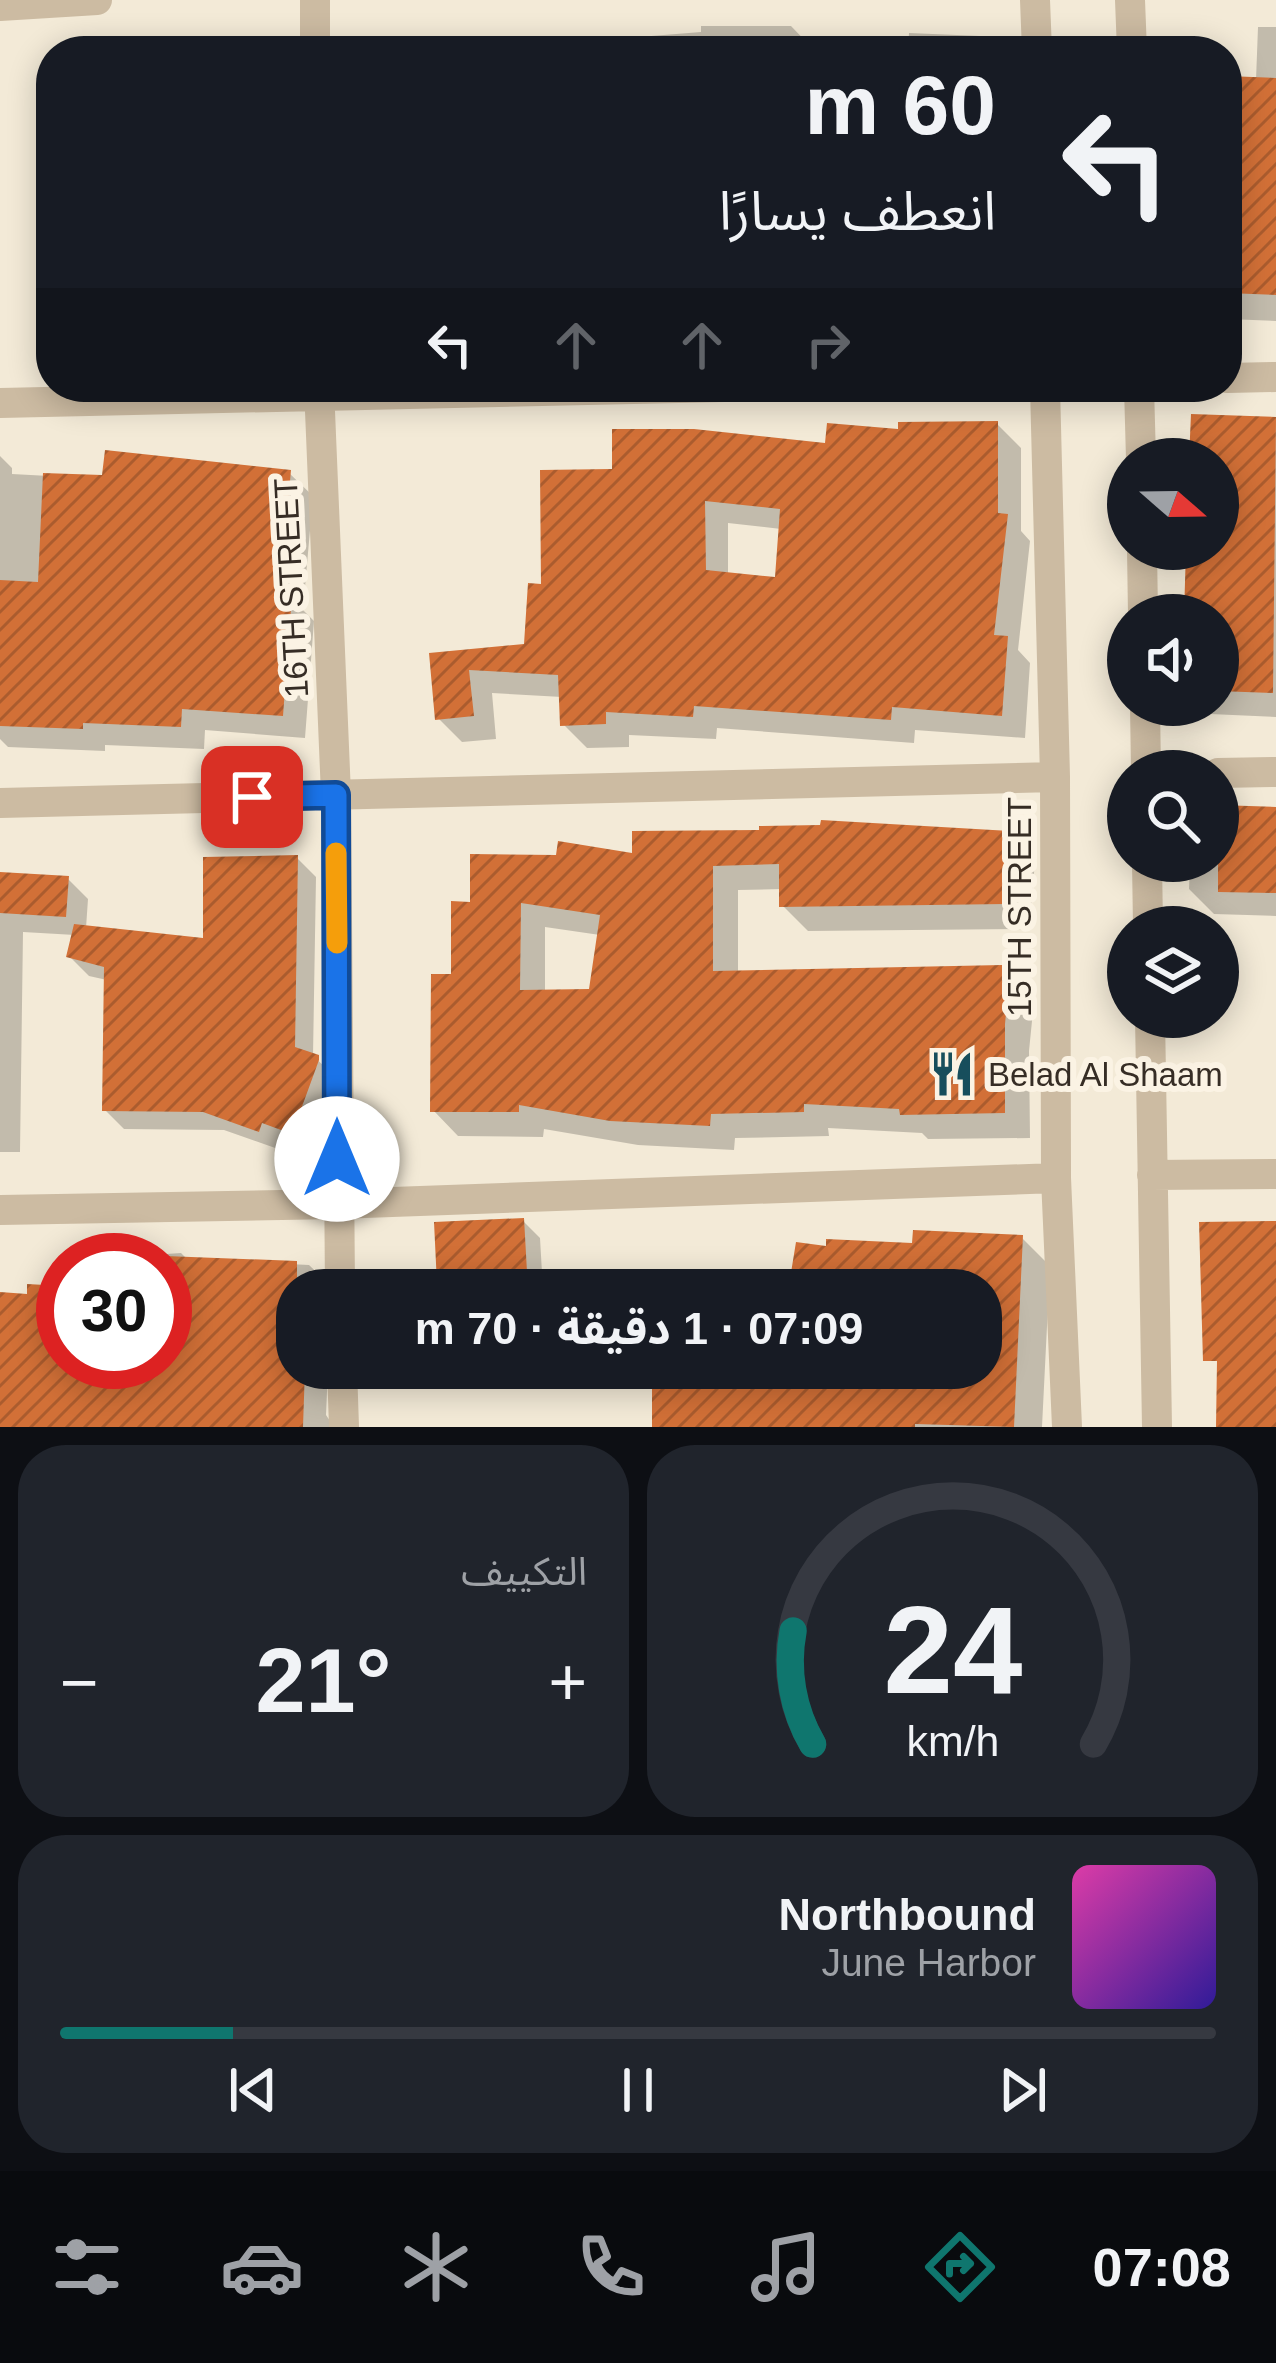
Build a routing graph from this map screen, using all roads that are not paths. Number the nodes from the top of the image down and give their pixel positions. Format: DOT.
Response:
graph roads {
  1 [pos="97,0"];
  2 [pos="315,0"];
  3 [pos="1035,0"];
  4 [pos="1130,0"];
  5 [pos="0,6"];
  6 [pos="315,36"];
  7 [pos="1036,36"];
  8 [pos="1131,36"];
  9 [pos="1276,376"];
  10 [pos="1242,377"];
  11 [pos="36,402"];
  12 [pos="320,402"];
  13 [pos="1045,402"];
  14 [pos="1139,402"];
  15 [pos="0,403"];
  16 [pos="1140,438"];
  17 [pos="1276,772"];
  18 [pos="1239,773"];
  19 [pos="1054,777"];
  20 [pos="336,795"];
  21 [pos="0,803"];
  22 [pos="1150,1038"];
  23 [pos="1276,1174"];
  24 [pos="1152,1175"];
  25 [pos="1055,1178"];
  26 [pos="337,1204"];
  27 [pos="0,1210"];
  28 [pos="339,1269"];
  29 [pos="343,1389"];
  30 [pos="344,1427"];
  31 [pos="1067,1427"];
  32 [pos="1157,1427"];
  1 -- 5 [label="street"];
  2 -- 6 [label="street"];
  3 -- 7 [label="street"];
  4 -- 8 [label="street"];
  9 -- 10 [label="street"];
  11 -- 15 [label="street"];
  12 -- 20 [label="street, 16TH STREET"];
  13 -- 19 [label="street, 15TH STREET"];
  14 -- 16 [label="street"];
  17 -- 18 [label="street"];
  19 -- 20 [label="street"];
  19 -- 25 [label="street, 15TH STREET"];
  20 -- 21 [label="street"];
  20 -- 26 [label="street, 16TH STREET"];
  22 -- 24 [label="street"];
  23 -- 24 [label="street"];
  24 -- 32 [label="street"];
  25 -- 26 [label="street"];
  25 -- 31 [label="street, 15TH STREET"];
  26 -- 27 [label="street"];
  26 -- 28 [label="street, 16TH STREET"];
  29 -- 30 [label="street"];
}
